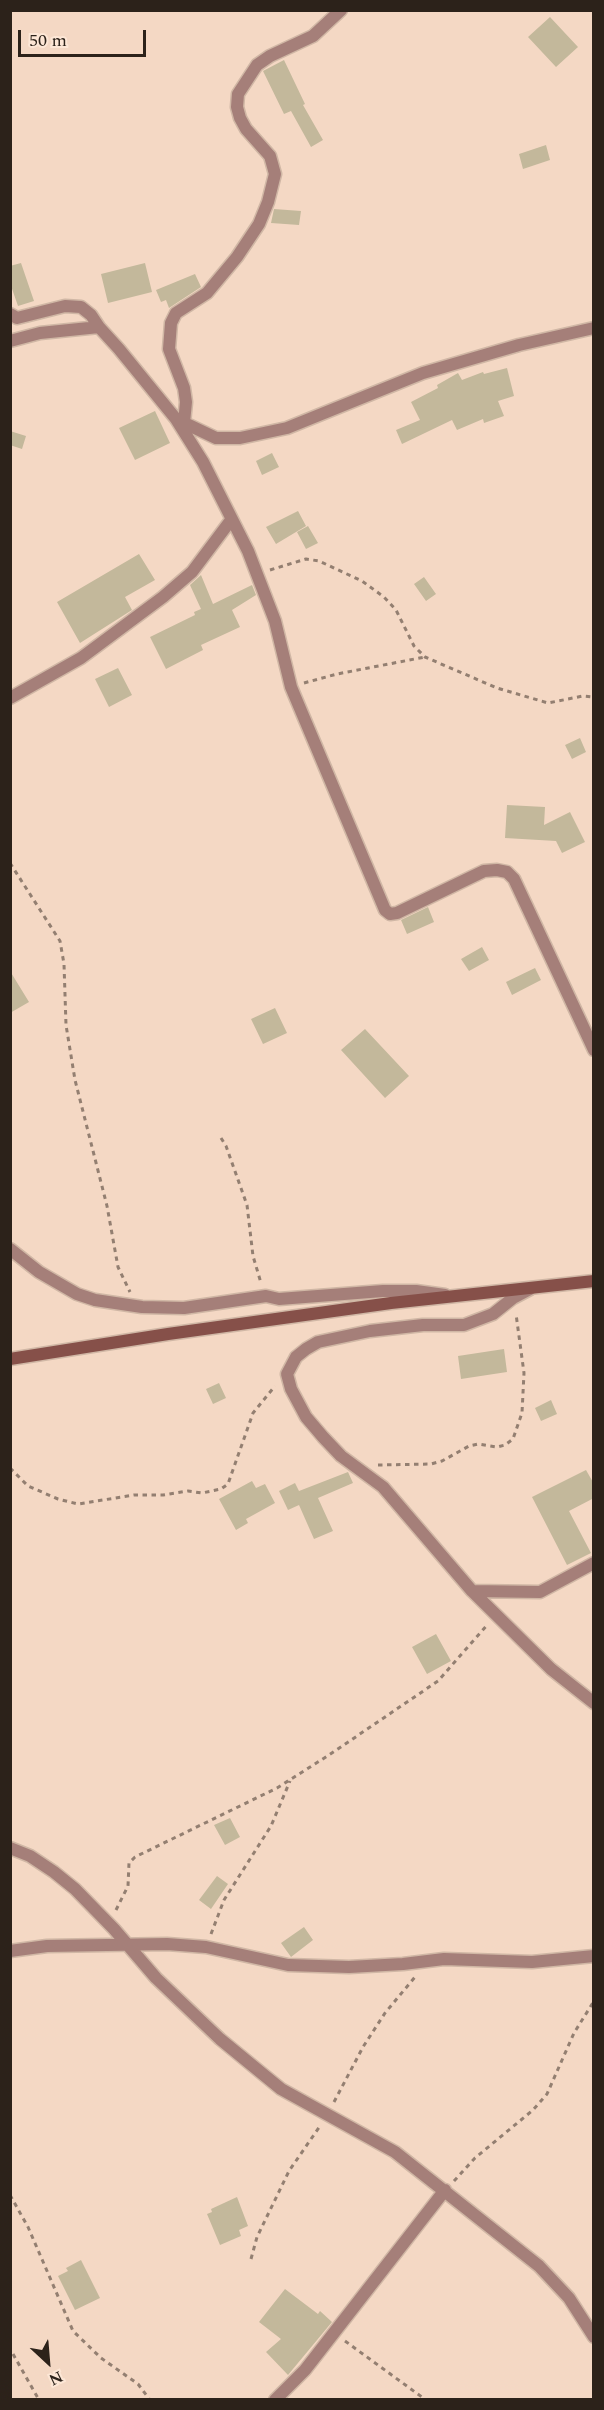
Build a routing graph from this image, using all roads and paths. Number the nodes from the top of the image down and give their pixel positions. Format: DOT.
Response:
graph roads {
  1 [pos="341,10"];
  2 [pos="10,314"];
  3 [pos="99,327"];
  4 [pos="594,328"];
  5 [pos="10,342"];
  6 [pos="180,421"];
  7 [pos="231,519"];
  8 [pos="257,574"];
  9 [pos="425,657"];
  10 [pos="291,687"];
  11 [pos="594,697"];
  12 [pos="10,698"];
  13 [pos="10,863"];
  14 [pos="594,1050"];
  15 [pos="221,1138"];
  16 [pos="10,1249"];
  17 [pos="594,1281"];
  18 [pos="531,1288"];
  19 [pos="266,1296"];
  20 [pos="455,1296"];
  21 [pos="513,1298"];
  22 [pos="142,1307"];
  23 [pos="10,1359"];
  24 [pos="287,1374"];
  25 [pos="356,1467"];
  26 [pos="10,1468"];
  27 [pos="594,1563"];
  28 [pos="472,1591"];
  29 [pos="496,1613"];
  30 [pos="594,1703"];
  31 [pos="290,1780"];
  32 [pos="10,1848"];
  33 [pos="114,1929"];
  34 [pos="129,1946"];
  35 [pos="207,1947"];
  36 [pos="10,1951"];
  37 [pos="594,1956"];
  38 [pos="425,1960"];
  39 [pos="594,2001"];
  40 [pos="326,2116"];
  41 [pos="445,2190"];
  42 [pos="10,2195"];
  43 [pos="251,2259"];
  44 [pos="335,2332"];
  45 [pos="594,2337"];
  46 [pos="13,2354"];
  47 [pos="39,2400"];
  48 [pos="150,2400"];
  49 [pos="275,2400"];
  50 [pos="426,2400"];
  1 -- 6 [label="street"];
  2 -- 3 [label="street"];
  3 -- 5 [label="street"];
  3 -- 6 [label="street"];
  4 -- 6 [label="street"];
  6 -- 7 [label="street"];
  7 -- 8 [label="street"];
  7 -- 12 [label="street"];
  8 -- 9 [label="path"];
  8 -- 10 [label="street"];
  9 -- 10 [label="path"];
  9 -- 11 [label="path"];
  10 -- 14 [label="street"];
  13 -- 22 [label="path"];
  15 -- 19 [label="path"];
  16 -- 22 [label="street"];
  17 -- 18 [label="street"];
  18 -- 20 [label="street"];
  18 -- 21 [label="street"];
  19 -- 20 [label="street"];
  19 -- 22 [label="street"];
  20 -- 23 [label="street"];
  21 -- 24 [label="street"];
  21 -- 25 [label="path"];
  24 -- 25 [label="street"];
  24 -- 26 [label="path"];
  25 -- 28 [label="street"];
  27 -- 28 [label="street"];
  28 -- 29 [label="street"];
  29 -- 30 [label="street"];
  29 -- 31 [label="path"];
  31 -- 33 [label="path"];
  31 -- 35 [label="path"];
  32 -- 33 [label="street"];
  33 -- 34 [label="street"];
  34 -- 35 [label="street"];
  34 -- 36 [label="street"];
  34 -- 40 [label="street"];
  35 -- 38 [label="street"];
  37 -- 38 [label="street"];
  38 -- 40 [label="path"];
  39 -- 41 [label="path"];
  40 -- 41 [label="street"];
  40 -- 43 [label="path"];
  41 -- 44 [label="street"];
  41 -- 45 [label="street"];
  42 -- 48 [label="path"];
  44 -- 49 [label="street"];
  44 -- 50 [label="path"];
  46 -- 47 [label="path"];
}
